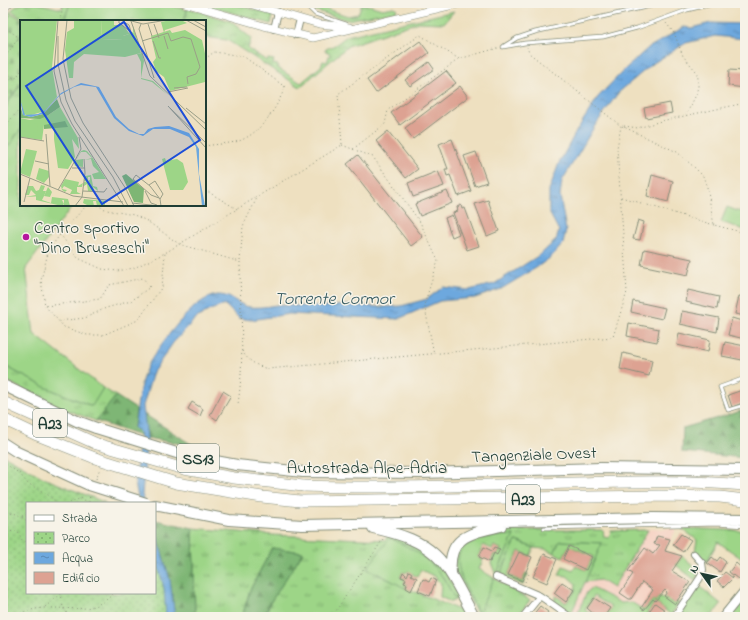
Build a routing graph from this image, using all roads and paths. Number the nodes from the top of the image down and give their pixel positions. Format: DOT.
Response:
graph roads {
  1 [pos="12,3"];
  2 [pos="60,3"];
  3 [pos="184,3"];
  4 [pos="246,3"];
  5 [pos="304,3"];
  6 [pos="462,3"];
  7 [pos="664,3"];
  8 [pos="717,3"];
  9 [pos="440,6"];
  10 [pos="3,12"];
  11 [pos="278,12"];
  12 [pos="10,13"];
  13 [pos="663,18"];
  14 [pos="300,19"];
  15 [pos="60,20"];
  16 [pos="3,23"];
  17 [pos="3,26"];
  18 [pos="356,27"];
  19 [pos="274,29"];
  20 [pos="296,35"];
  21 [pos="19,37"];
  22 [pos="525,43"];
  23 [pos="503,47"];
  24 [pos="206,57"];
  25 [pos="459,59"];
  26 [pos="3,60"];
  27 [pos="3,70"];
  28 [pos="20,72"];
  29 [pos="12,77"];
  30 [pos="3,89"];
  31 [pos="745,103"];
  32 [pos="20,109"];
  33 [pos="686,115"];
  34 [pos="621,126"];
  35 [pos="3,128"];
  36 [pos="342,145"];
  37 [pos="206,146"];
  38 [pos="352,149"];
  39 [pos="206,191"];
  40 [pos="258,196"];
  41 [pos="621,197"];
  42 [pos="86,206"];
  43 [pos="99,206"];
  44 [pos="237,209"];
  45 [pos="714,225"];
  46 [pos="745,233"];
  47 [pos="60,234"];
  48 [pos="179,244"];
  49 [pos="165,253"];
  50 [pos="240,262"];
  51 [pos="45,306"];
  52 [pos="58,321"];
  53 [pos="242,351"];
  54 [pos="434,354"];
  55 [pos="745,378"];
  56 [pos="3,385"];
  57 [pos="3,402"];
  58 [pos="238,404"];
  59 [pos="745,405"];
  60 [pos="3,419"];
  61 [pos="3,443"];
  62 [pos="3,462"];
  63 [pos="745,470"];
  64 [pos="745,485"];
  65 [pos="745,500"];
  66 [pos="56,502"];
  67 [pos="72,502"];
  68 [pos="87,502"];
  69 [pos="143,502"];
  70 [pos="156,505"];
  71 [pos="3,512"];
  72 [pos="21,516"];
  73 [pos="26,516"];
  74 [pos="745,519"];
  75 [pos="26,520"];
  76 [pos="519,521"];
  77 [pos="360,524"];
  78 [pos="745,526"];
  79 [pos="544,528"];
  80 [pos="385,530"];
  81 [pos="3,532"];
  82 [pos="26,542"];
  83 [pos="694,554"];
  84 [pos="526,572"];
  85 [pos="451,573"];
  86 [pos="496,577"];
  87 [pos="523,588"];
  88 [pos="745,590"];
  89 [pos="60,594"];
  90 [pos="61,594"];
  91 [pos="113,594"];
  92 [pos="540,596"];
  93 [pos="44,608"];
  94 [pos="63,608"];
  95 [pos="9,617"];
  96 [pos="70,617"];
  97 [pos="332,617"];
  98 [pos="474,617"];
  99 [pos="522,617"];
  100 [pos="570,617"];
  101 [pos="674,617"];
  102 [pos="723,617"];
  1 -- 10 [label="lane"];
  2 -- 15 [label="path"];
  3 -- 19 [label="street"];
  4 -- 11 [label="street"];
  5 -- 18 [label="lane"];
  6 -- 9 [label="street"];
  7 -- 23 [label="lane"];
  8 -- 13 [label="lane"];
  9 -- 18 [label="street"];
  11 -- 14 [label="street"];
  11 -- 19 [label="street"];
  12 -- 16 [label="path"];
  13 -- 22 [label="lane"];
  13 -- 33 [label="path"];
  14 -- 18 [label="street"];
  14 -- 20 [label="street"];
  17 -- 21 [label="path"];
  18 -- 20 [label="street"];
  19 -- 20 [label="street"];
  21 -- 26 [label="path"];
  22 -- 23 [label="lane"];
  22 -- 34 [label="path"];
  23 -- 25 [label="path"];
  24 -- 37 [label="path"];
  25 -- 36 [label="path"];
  25 -- 38 [label="path"];
  27 -- 29 [label="path"];
  28 -- 29 [label="path"];
  29 -- 30 [label="path"];
  31 -- 33 [label="path"];
  32 -- 35 [label="path"];
  33 -- 34 [label="path"];
  34 -- 41 [label="path"];
  34 -- 45 [label="path"];
  36 -- 38 [label="path"];
  36 -- 40 [label="path"];
  38 -- 54 [label="path"];
  39 -- 44 [label="path"];
  40 -- 44 [label="path"];
  40 -- 50 [label="path"];
  41 -- 45 [label="path"];
  41 -- 54 [label="path"];
  42 -- 47 [label="path"];
  43 -- 48 [label="path"];
  44 -- 48 [label="path"];
  45 -- 46 [label="path"];
  47 -- 49 [label="path"];
  47 -- 51 [label="path"];
  48 -- 49 [label="path"];
  48 -- 50 [label="path"];
  49 -- 52 [label="path"];
  50 -- 53 [label="path"];
  51 -- 52 [label="path"];
  51 -- 52 [label="path"];
  53 -- 54 [label="path"];
  53 -- 58 [label="path"];
  55 -- 59 [label="lane"];
  56 -- 63 [label="highway, Tangenziale Ovest / SS13, bridge"];
  57 -- 64 [label="highway, Autostrada Alpe-Adria / A23, bridge"];
  60 -- 65 [label="highway, Autostrada Alpe-Adria / A23, bridge"];
  61 -- 69 [label="highway, bridge"];
  62 -- 66 [label="path"];
  67 -- 68 [label="path"];
  70 -- 77 [label="highway"];
  71 -- 72 [label="path"];
  72 -- 73 [label="path"];
  72 -- 75 [label="path"];
  74 -- 76 [label="highway"];
  76 -- 77 [label="highway"];
  76 -- 85 [label="highway"];
  77 -- 80 [label="highway"];
  78 -- 79 [label="lane"];
  80 -- 85 [label="highway"];
  80 -- 97 [label="path"];
  81 -- 82 [label="path"];
  83 -- 101 [label="street"];
  84 -- 87 [label="path"];
  85 -- 98 [label="highway"];
  86 -- 87 [label="street"];
  87 -- 92 [label="street"];
  88 -- 102 [label="main road"];
  89 -- 93 [label="path"];
  90 -- 94 [label="path"];
  91 -- 94 [label="path"];
  92 -- 99 [label="street"];
  92 -- 100 [label="street"];
  93 -- 94 [label="path"];
  93 -- 95 [label="path"];
  94 -- 96 [label="path"];
}
